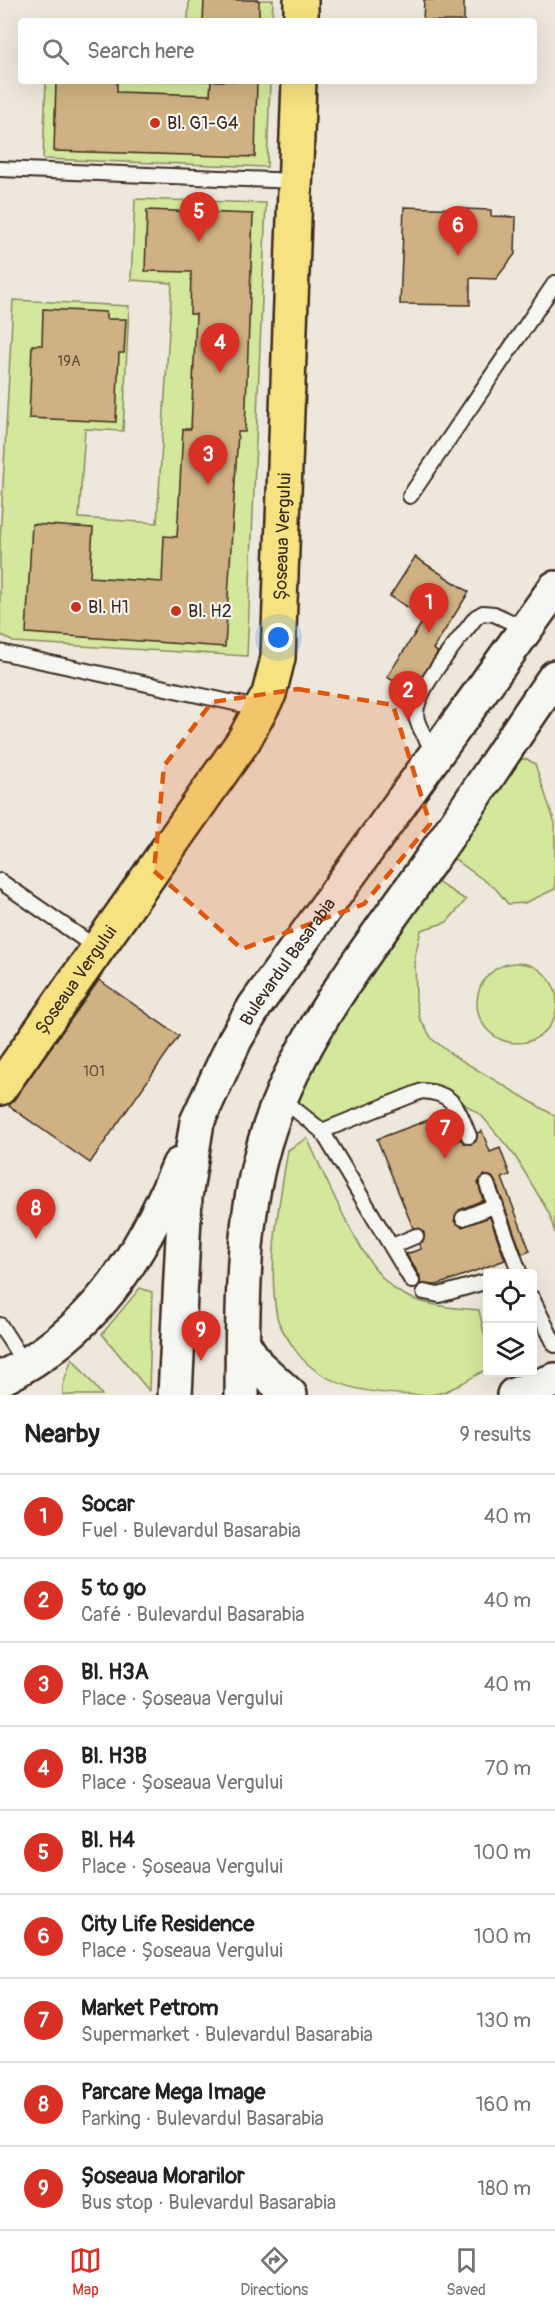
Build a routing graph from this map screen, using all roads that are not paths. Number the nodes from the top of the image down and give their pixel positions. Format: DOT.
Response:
graph roads {
  1 [pos="301,0"];
  2 [pos="301,18"];
  3 [pos="299,84"];
  4 [pos="0,169"];
  5 [pos="296,181"];
  6 [pos="555,283"];
  7 [pos="410,496"];
  8 [pos="555,588"];
  9 [pos="526,629"];
  10 [pos="0,652"];
  11 [pos="555,677"];
  12 [pos="262,709"];
  13 [pos="437,756"];
  14 [pos="0,881"];
  15 [pos="98,949"];
  16 [pos="0,1088"];
  17 [pos="280,1098"];
  18 [pos="197,1122"];
  19 [pos="322,1131"];
  20 [pos="469,1136"];
  21 [pos="487,1184"];
  22 [pos="496,1205"];
  23 [pos="463,1218"];
  24 [pos="416,1236"];
  25 [pos="392,1246"];
  26 [pos="517,1269"];
  27 [pos="412,1281"];
  28 [pos="483,1282"];
  29 [pos="424,1292"];
  30 [pos="537,1308"];
  31 [pos="0,1325"];
  32 [pos="243,1343"];
  33 [pos="555,1345"];
  34 [pos="13,1373"];
  35 [pos="555,1380"];
  36 [pos="175,1395"];
  37 [pos="242,1395"];
  38 [pos="290,1395"];
  39 [pos="514,1395"];
  1 -- 2 [label="main road"];
  3 -- 5 [label="main road, Șoseaua Vergului"];
  4 -- 5 [label="lane"];
  5 -- 12 [label="main road, Șoseaua Vergului"];
  6 -- 7 [label="lane"];
  8 -- 9 [label="main road, Bulevardul Basarabia"];
  9 -- 13 [label="main road, Bulevardul Basarabia"];
  9 -- 13 [label="lane"];
  10 -- 12 [label="lane"];
  11 -- 17 [label="main road"];
  12 -- 15 [label="main road, Șoseaua Vergului"];
  13 -- 18 [label="main road, Bulevardul Basarabia"];
  14 -- 15 [label="lane"];
  15 -- 16 [label="main road, Șoseaua Vergului"];
  17 -- 19 [label="lane"];
  17 -- 32 [label="main road"];
  18 -- 34 [label="main road"];
  18 -- 36 [label="main road, Bulevardul Basarabia"];
  19 -- 20 [label="lane"];
  19 -- 25 [label="lane"];
  21 -- 22 [label="lane"];
  22 -- 23 [label="lane"];
  22 -- 26 [label="lane"];
  24 -- 25 [label="lane"];
  25 -- 27 [label="lane"];
  28 -- 29 [label="lane"];
  30 -- 33 [label="lane"];
  31 -- 34 [label="lane"];
  32 -- 37 [label="main road"];
  32 -- 38 [label="main road"];
  35 -- 39 [label="main road"];
}
